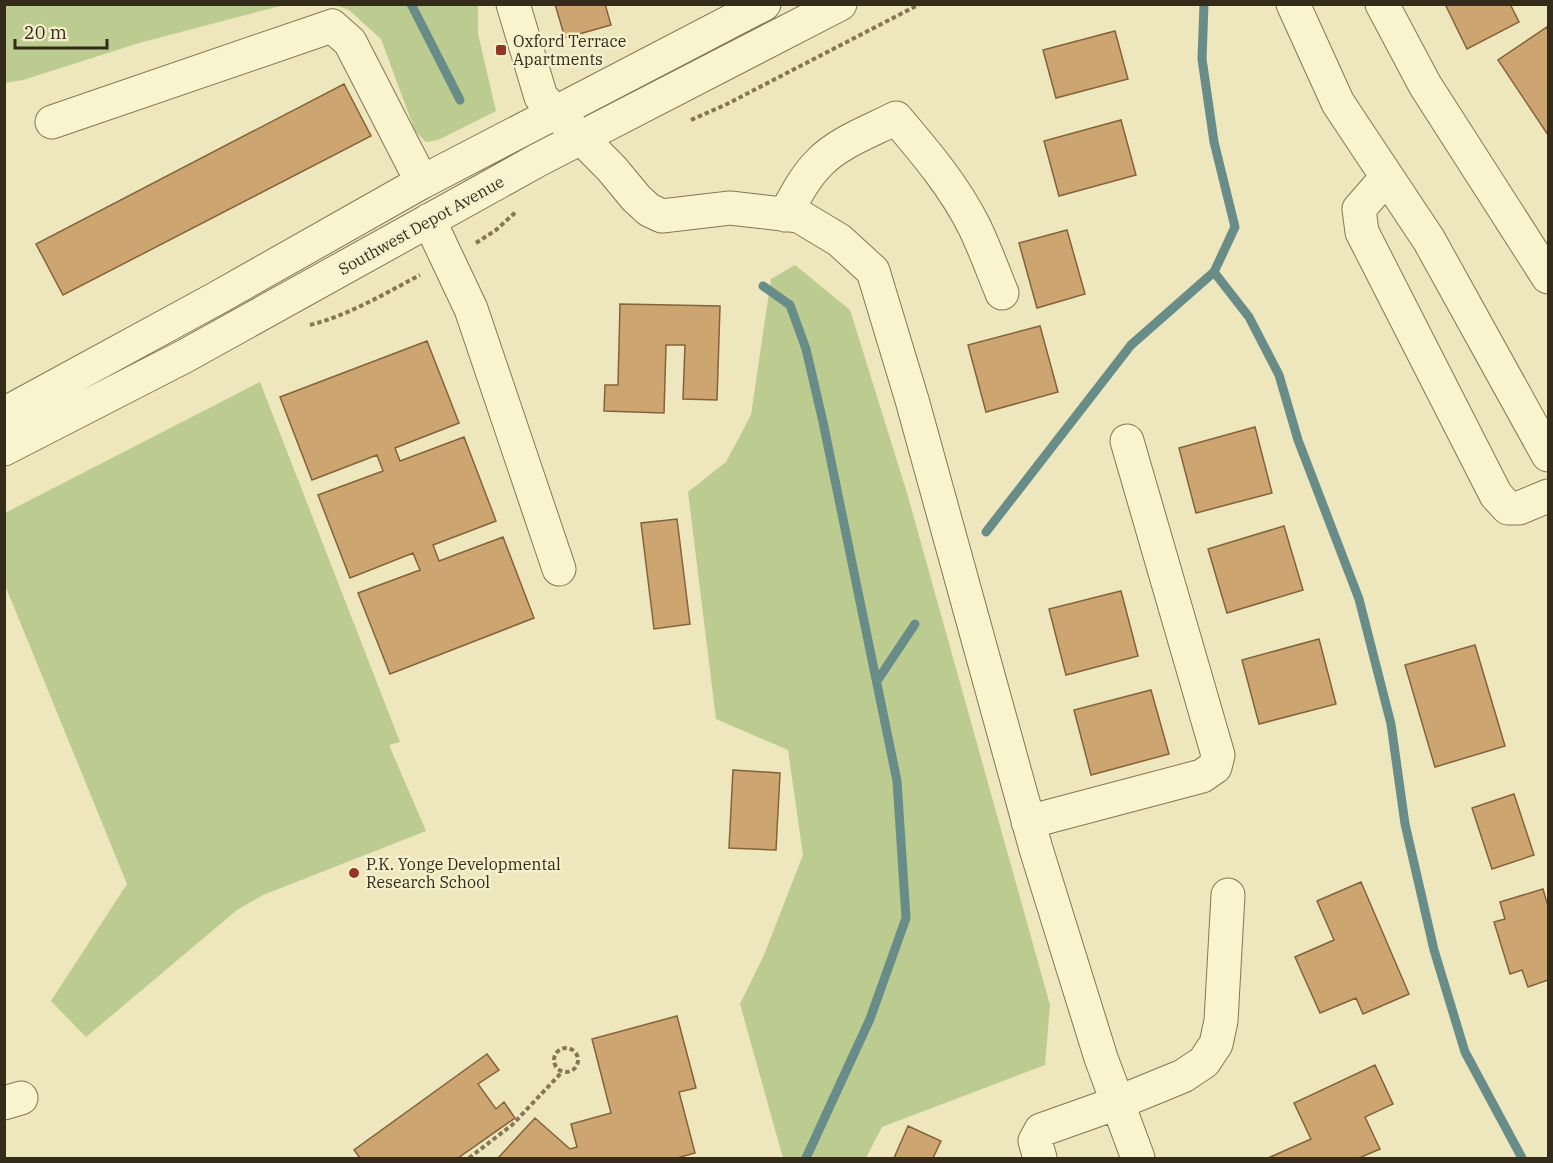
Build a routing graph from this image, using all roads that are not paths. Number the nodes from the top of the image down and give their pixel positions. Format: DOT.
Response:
graph roads {
  1 [pos="513,4"];
  2 [pos="840,4"];
  3 [pos="1293,4"];
  4 [pos="1382,4"];
  5 [pos="764,5"];
  6 [pos="555,113"];
  7 [pos="52,122"];
  8 [pos="581,138"];
  9 [pos="1387,177"];
  10 [pos="422,182"];
  11 [pos="785,214"];
  12 [pos="429,220"];
  13 [pos="1548,276"];
  14 [pos="1002,293"];
  15 [pos="4,414"];
  16 [pos="1128,441"];
  17 [pos="4,449"];
  18 [pos="1548,455"];
  19 [pos="1548,496"];
  20 [pos="559,569"];
  21 [pos="1028,822"];
  22 [pos="1228,896"];
  23 [pos="1117,1103"];
  24 [pos="1040,1158"];
  25 [pos="1138,1158"];
  1 -- 6 [label="street"];
  2 -- 8 [label="street, Southwest Depot Avenue"];
  3 -- 9 [label="street"];
  4 -- 13 [label="street"];
  5 -- 6 [label="street"];
  6 -- 8 [label="street"];
  6 -- 10 [label="street"];
  7 -- 10 [label="street"];
  8 -- 11 [label="street"];
  8 -- 12 [label="street, Southwest Depot Avenue"];
  9 -- 18 [label="street"];
  9 -- 19 [label="street"];
  10 -- 15 [label="street"];
  11 -- 14 [label="street"];
  11 -- 21 [label="street"];
  12 -- 17 [label="street, Southwest Depot Avenue"];
  12 -- 20 [label="street"];
  16 -- 21 [label="street"];
  21 -- 23 [label="street"];
  22 -- 23 [label="street"];
  23 -- 24 [label="street"];
  23 -- 25 [label="street"];
}
